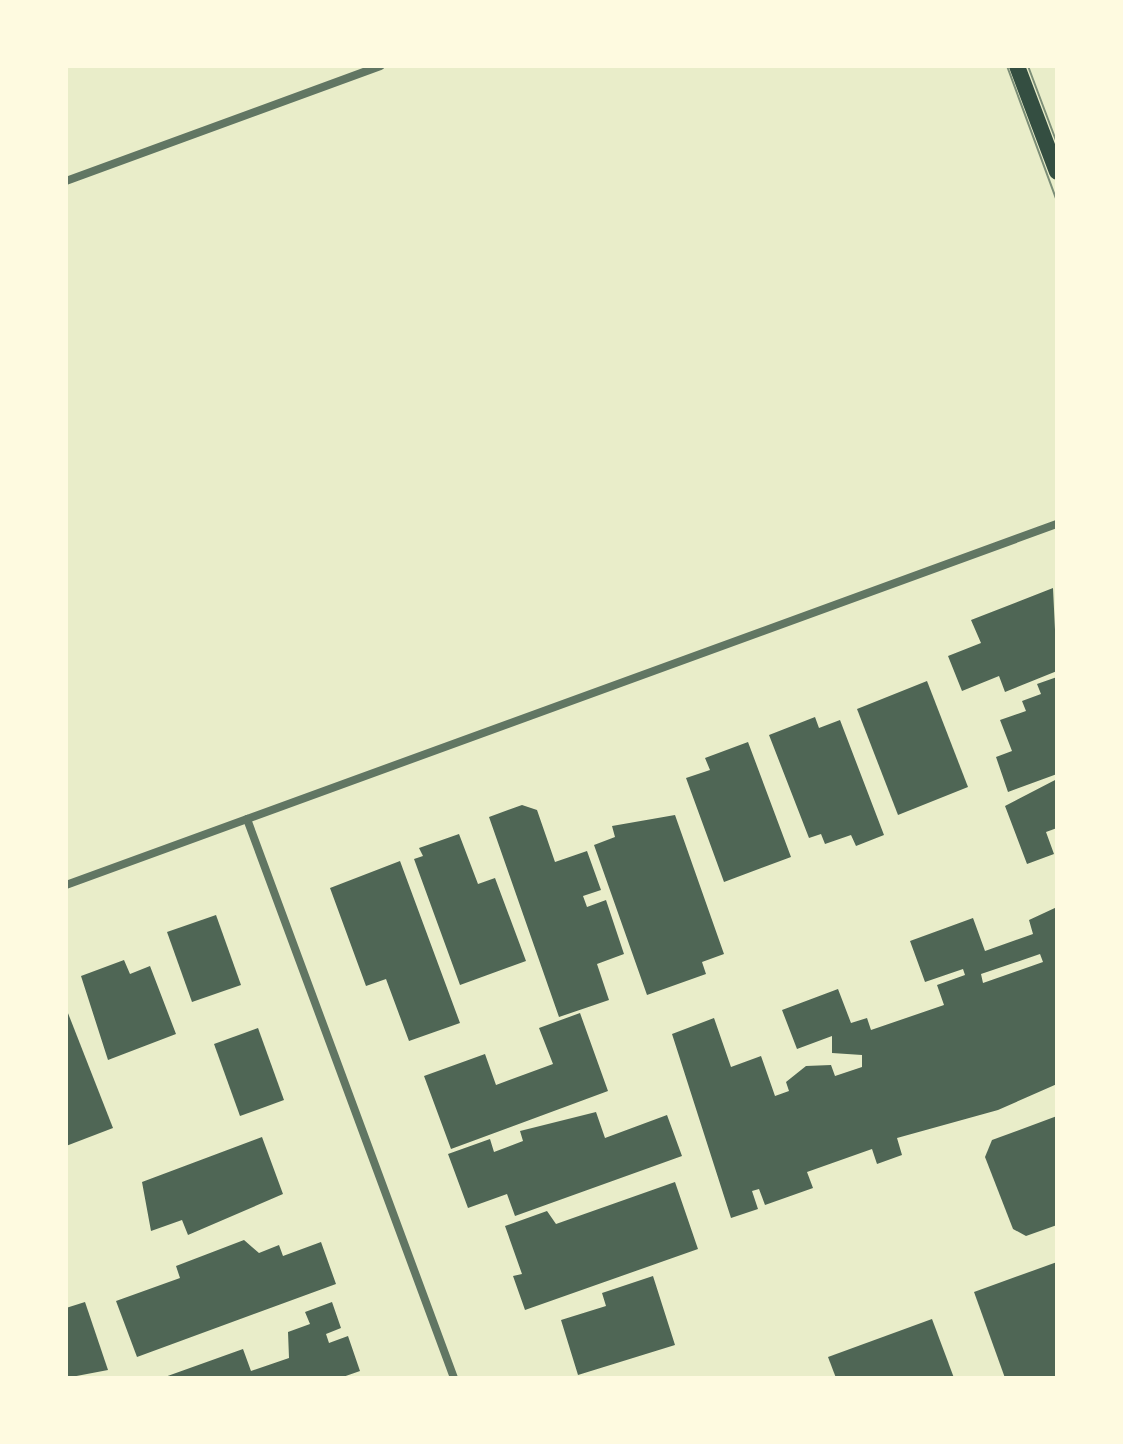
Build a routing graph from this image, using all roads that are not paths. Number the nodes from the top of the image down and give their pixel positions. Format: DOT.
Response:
graph roads {
  1 [pos="381,66"];
  2 [pos="1017,66"];
  3 [pos="1057,172"];
  4 [pos="66,181"];
  5 [pos="1057,524"];
  6 [pos="247,819"];
  7 [pos="66,885"];
  8 [pos="454,1378"];
  1 -- 4 [label="street"];
  2 -- 3 [label="main road"];
  5 -- 6 [label="street"];
  6 -- 7 [label="street"];
  6 -- 8 [label="street"];
}
